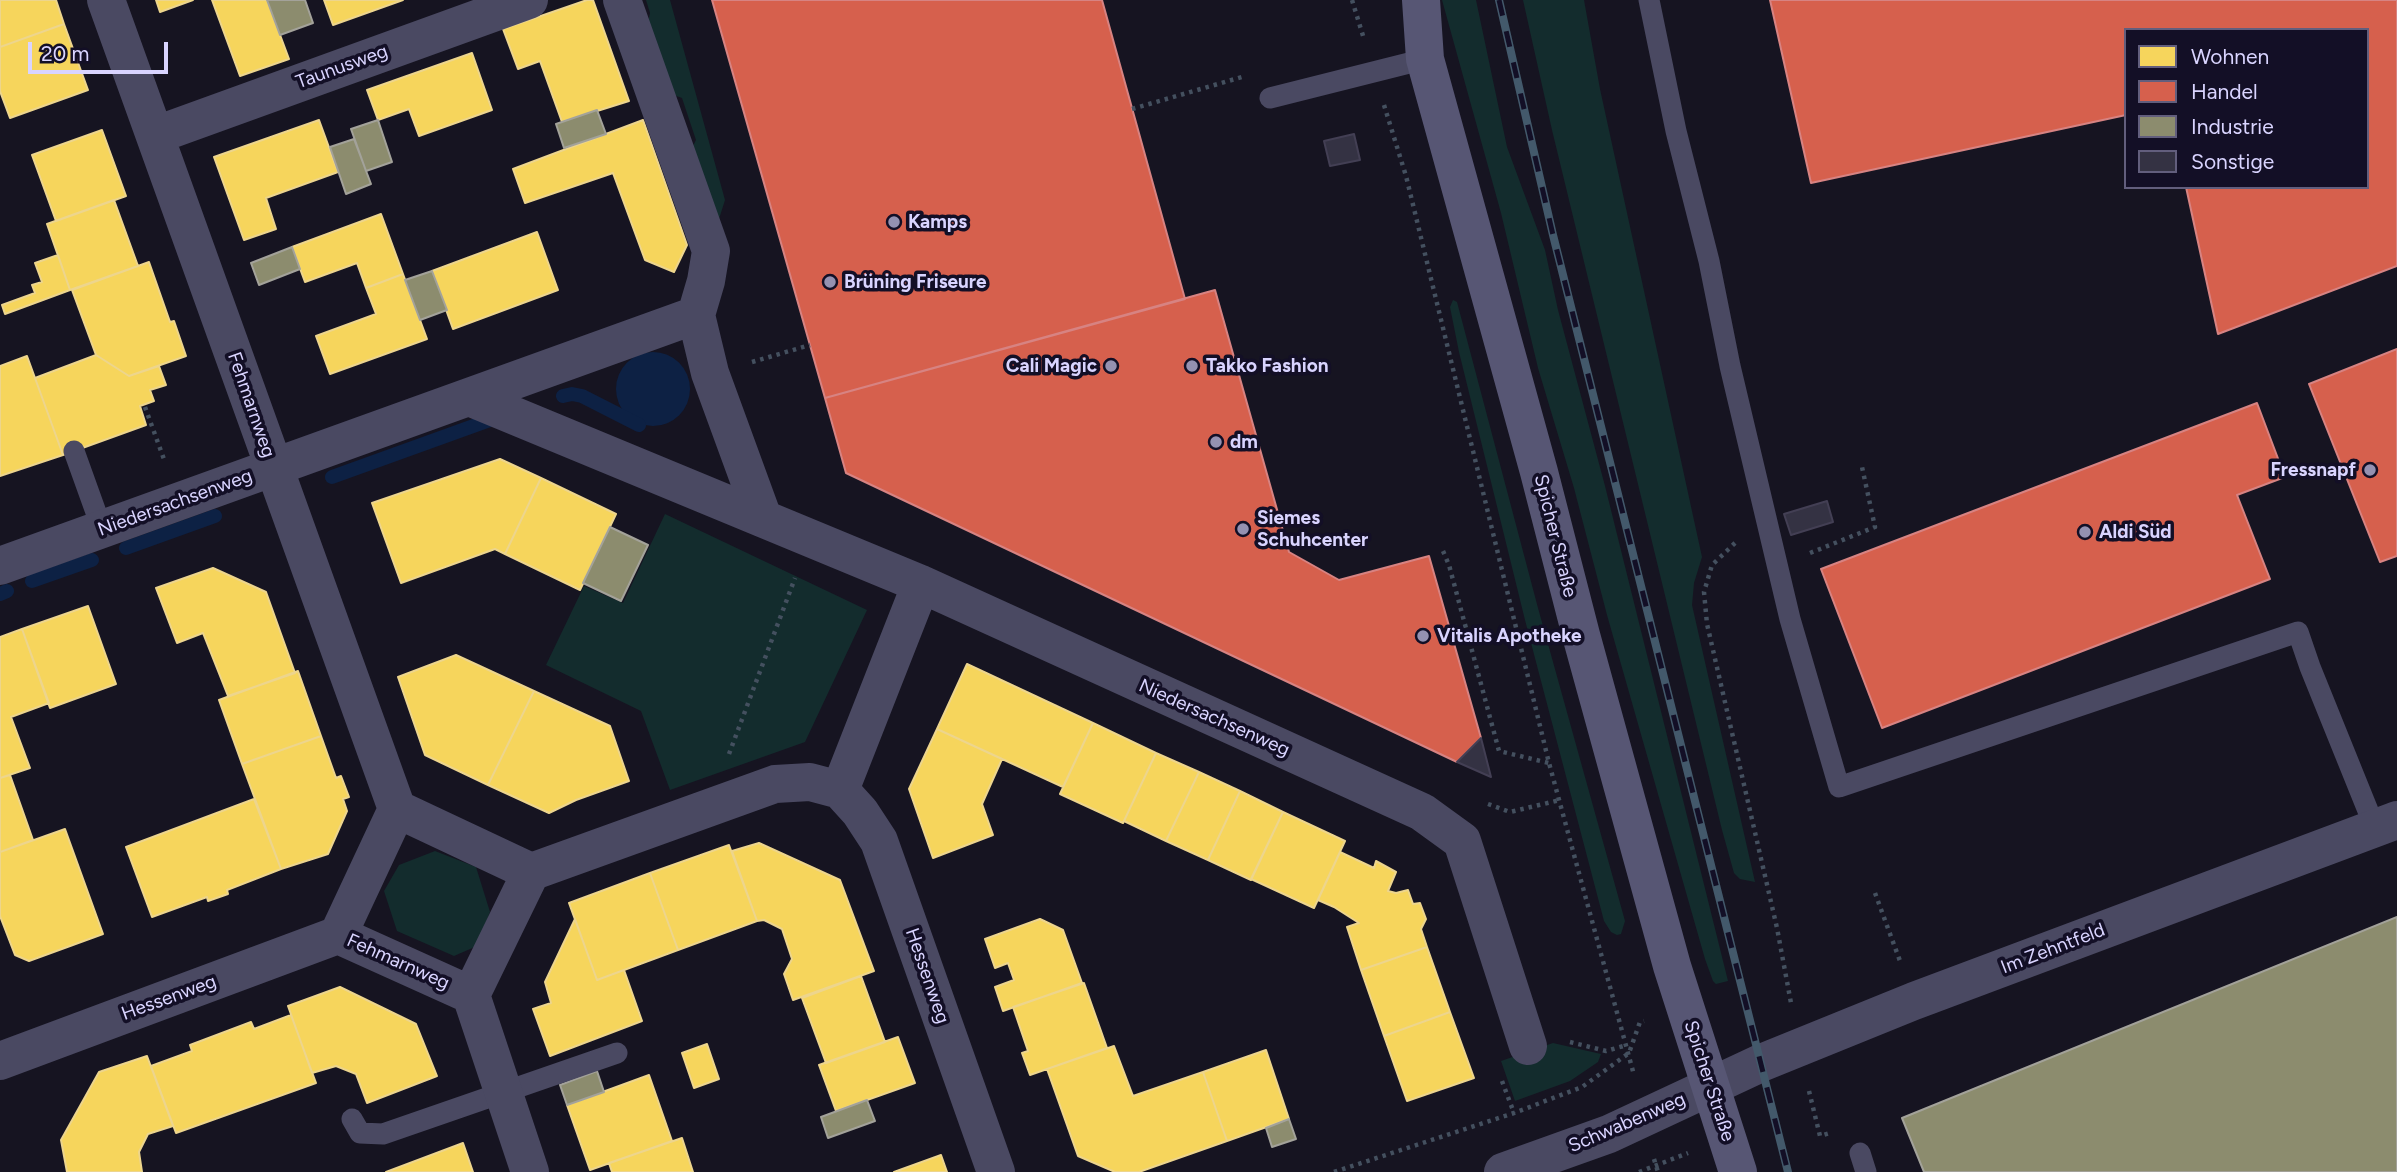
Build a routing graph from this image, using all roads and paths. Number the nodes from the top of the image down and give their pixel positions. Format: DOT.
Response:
graph roads {
  1 [pos="106,0"];
  2 [pos="529,0"];
  3 [pos="622,0"];
  4 [pos="1352,0"];
  5 [pos="1397,0"];
  6 [pos="1420,0"];
  7 [pos="1649,0"];
  8 [pos="1425,59"];
  9 [pos="1374,73"];
  10 [pos="1247,75"];
  11 [pos="1269,98"];
  12 [pos="1132,109"];
  13 [pos="156,135"];
  14 [pos="696,316"];
  15 [pos="810,345"];
  16 [pos="710,373"];
  17 [pos="469,397"];
  18 [pos="145,407"];
  19 [pos="74,452"];
  20 [pos="166,463"];
  21 [pos="1862,467"];
  22 [pos="273,468"];
  23 [pos="764,518"];
  24 [pos="1768,522"];
  25 [pos="102,529"];
  26 [pos="810,538"];
  27 [pos="1443,551"];
  28 [pos="0,566"];
  29 [pos="1778,566"];
  30 [pos="921,584"];
  31 [pos="1549,762"];
  32 [pos="840,790"];
  33 [pos="709,807"];
  34 [pos="397,808"];
  35 [pos="2386,824"];
  36 [pos="531,872"];
  37 [pos="1875,893"];
  38 [pos="338,935"];
  39 [pos="471,995"];
  40 [pos="1914,1001"];
  41 [pos="1686,1010"];
  42 [pos="1528,1046"];
  43 [pos="1800,1048"];
  44 [pos="617,1053"];
  45 [pos="1629,1053"];
  46 [pos="0,1061"];
  47 [pos="1712,1086"];
  48 [pos="503,1093"];
  49 [pos="1644,1116"];
  50 [pos="352,1119"];
  51 [pos="1863,1163"];
  52 [pos="530,1172"];
  53 [pos="996,1172"];
  54 [pos="1334,1172"];
  55 [pos="1503,1172"];
  56 [pos="1658,1172"];
  57 [pos="1738,1172"];
  1 -- 13 [label="street, Fehmarnweg"];
  2 -- 13 [label="street, Taunusweg"];
  3 -- 14 [label="street"];
  4 -- 9 [label="path"];
  5 -- 8 [label="street, Spicher Straße"];
  6 -- 8 [label="street, Spicher Straße"];
  7 -- 24 [label="lane"];
  8 -- 9 [label="lane"];
  8 -- 41 [label="street, Spicher Straße"];
  9 -- 11 [label="lane"];
  9 -- 31 [label="path"];
  10 -- 12 [label="path"];
  13 -- 22 [label="street, Fehmarnweg"];
  14 -- 16 [label="street"];
  14 -- 17 [label="street, Niedersachsenweg"];
  15 -- 16 [label="path"];
  16 -- 23 [label="street"];
  17 -- 22 [label="street, Niedersachsenweg"];
  17 -- 23 [label="street, Niedersachsenweg"];
  18 -- 20 [label="path"];
  19 -- 25 [label="lane"];
  21 -- 29 [label="path"];
  22 -- 25 [label="street, Niedersachsenweg"];
  22 -- 34 [label="street, Fehmarnweg"];
  23 -- 26 [label="street, Niedersachsenweg"];
  24 -- 29 [label="lane"];
  24 -- 43 [label="path"];
  25 -- 28 [label="street, Niedersachsenweg"];
  26 -- 30 [label="street, Niedersachsenweg"];
  26 -- 33 [label="path"];
  27 -- 31 [label="path"];
  29 -- 35 [label="lane"];
  30 -- 32 [label="street"];
  30 -- 42 [label="street, Niedersachsenweg"];
  31 -- 45 [label="path"];
  32 -- 33 [label="street"];
  32 -- 53 [label="street, Hessenweg"];
  33 -- 36 [label="street"];
  34 -- 36 [label="street"];
  34 -- 38 [label="street, Fehmarnweg"];
  35 -- 40 [label="street, Im Zehntfeld"];
  36 -- 39 [label="street, Fehmarnweg"];
  37 -- 40 [label="path"];
  38 -- 39 [label="street, Fehmarnweg"];
  38 -- 46 [label="street, Hessenweg"];
  39 -- 48 [label="street, Fehmarnweg"];
  40 -- 43 [label="street, Im Zehntfeld"];
  41 -- 45 [label="path"];
  41 -- 47 [label="street, Spicher Straße"];
  43 -- 47 [label="street, Im Zehntfeld"];
  43 -- 51 [label="path"];
  44 -- 48 [label="lane"];
  45 -- 49 [label="path"];
  45 -- 54 [label="path"];
  47 -- 49 [label="street, Schwabenweg"];
  47 -- 57 [label="street, Spicher Straße"];
  48 -- 50 [label="lane"];
  48 -- 52 [label="street, Fehmarnweg"];
  49 -- 55 [label="street, Schwabenweg"];
  49 -- 56 [label="path"];
}
